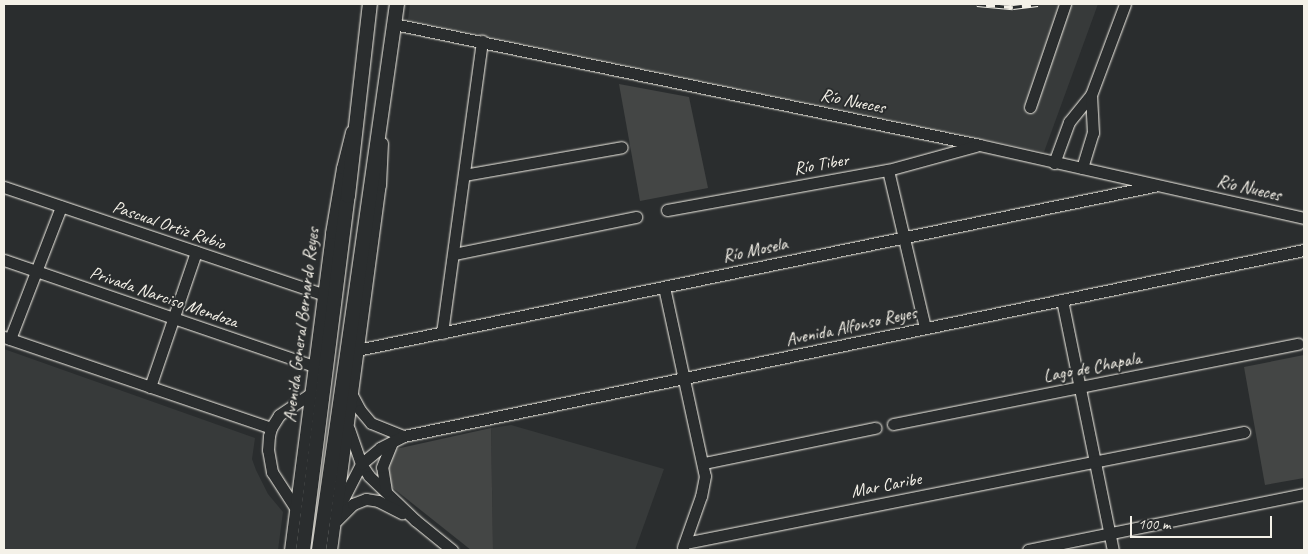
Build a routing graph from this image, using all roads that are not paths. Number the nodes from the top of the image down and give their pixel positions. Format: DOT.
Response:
graph roads {
  1 [pos="370,4"];
  2 [pos="397,4"];
  3 [pos="1065,4"];
  4 [pos="1125,4"];
  5 [pos="394,24"];
  6 [pos="482,41"];
  7 [pos="1091,95"];
  8 [pos="358,106"];
  9 [pos="1030,107"];
  10 [pos="381,109"];
  11 [pos="980,145"];
  12 [pos="622,147"];
  13 [pos="1054,163"];
  14 [pos="1082,168"];
  15 [pos="888,170"];
  16 [pos="464,175"];
  17 [pos="1160,185"];
  18 [pos="4,187"];
  19 [pos="61,207"];
  20 [pos="667,210"];
  21 [pos="636,217"];
  22 [pos="1304,218"];
  23 [pos="904,238"];
  24 [pos="1304,250"];
  25 [pos="196,252"];
  26 [pos="454,254"];
  27 [pos="4,260"];
  28 [pos="36,271"];
  29 [pos="664,287"];
  30 [pos="324,295"];
  31 [pos="1062,300"];
  32 [pos="172,318"];
  33 [pos="925,328"];
  34 [pos="442,332"];
  35 [pos="7,338"];
  36 [pos="1298,344"];
  37 [pos="357,350"];
  38 [pos="314,366"];
  39 [pos="684,378"];
  40 [pos="150,387"];
  41 [pos="1079,387"];
  42 [pos="351,393"];
  43 [pos="310,394"];
  44 [pos="348,422"];
  45 [pos="893,424"];
  46 [pos="271,428"];
  47 [pos="875,428"];
  48 [pos="1244,432"];
  49 [pos="404,436"];
  50 [pos="392,442"];
  51 [pos="1095,462"];
  52 [pos="704,463"];
  53 [pos="361,464"];
  54 [pos="386,492"];
  55 [pos="1304,494"];
  56 [pos="296,509"];
  57 [pos="334,519"];
  58 [pos="414,520"];
  59 [pos="1109,534"];
  60 [pos="683,547"];
  61 [pos="290,550"];
  62 [pos="303,550"];
  63 [pos="318,550"];
  64 [pos="332,550"];
  65 [pos="452,550"];
  66 [pos="1028,550"];
  67 [pos="1112,550"];
  1 -- 8 [label="main road, Avenida General Bernardo Reyes"];
  2 -- 5 [label="main road"];
  3 -- 9 [label="street"];
  4 -- 7 [label="street"];
  5 -- 6 [label="street, Río Nueces"];
  5 -- 10 [label="main road"];
  6 -- 11 [label="street, Río Nueces"];
  6 -- 16 [label="street"];
  7 -- 13 [label="street"];
  7 -- 14 [label="street"];
  8 -- 30 [label="street, Avenida General Bernardo Reyes"];
  8 -- 62 [label="main road, Avenida General Bernardo Reyes"];
  10 -- 37 [label="street"];
  10 -- 63 [label="main road"];
  11 -- 13 [label="street, Río Nueces"];
  11 -- 15 [label="street, Río Tiber"];
  12 -- 16 [label="street"];
  13 -- 14 [label="street, Río Nueces"];
  14 -- 17 [label="street, Río Nueces"];
  15 -- 20 [label="street, Río Tiber"];
  15 -- 23 [label="street"];
  16 -- 26 [label="street"];
  17 -- 22 [label="street, Río Nueces"];
  17 -- 23 [label="street, Río Mosela"];
  18 -- 19 [label="street, Pascual Ortiz Rubio"];
  19 -- 25 [label="street, Pascual Ortiz Rubio"];
  19 -- 28 [label="street"];
  21 -- 26 [label="street"];
  23 -- 29 [label="street, Río Mosela"];
  23 -- 33 [label="street"];
  24 -- 31 [label="street, Avenida Alfonso Reyes"];
  25 -- 30 [label="street, Pascual Ortiz Rubio"];
  25 -- 32 [label="street"];
  26 -- 34 [label="street"];
  27 -- 28 [label="street, Privada Narciso Mendoza"];
  28 -- 32 [label="street, Privada Narciso Mendoza"];
  28 -- 35 [label="street"];
  29 -- 34 [label="street, Río Mosela"];
  29 -- 39 [label="street"];
  30 -- 38 [label="street, Avenida General Bernardo Reyes"];
  31 -- 33 [label="street, Avenida Alfonso Reyes"];
  31 -- 41 [label="street"];
  32 -- 38 [label="street, Privada Narciso Mendoza"];
  32 -- 40 [label="street"];
  33 -- 39 [label="street, Avenida Alfonso Reyes"];
  34 -- 37 [label="street, Río Mosela"];
  35 -- 40 [label="street"];
  36 -- 41 [label="street, Lago de Chapala"];
  37 -- 42 [label="street"];
  38 -- 43 [label="street, Avenida General Bernardo Reyes"];
  39 -- 49 [label="street, Avenida Alfonso Reyes"];
  39 -- 52 [label="street"];
  40 -- 46 [label="street"];
  41 -- 45 [label="street, Lago de Chapala"];
  41 -- 51 [label="street"];
  42 -- 44 [label="street"];
  42 -- 49 [label="street"];
  43 -- 46 [label="street"];
  43 -- 56 [label="street, Avenida General Bernardo Reyes"];
  44 -- 53 [label="street"];
  44 -- 57 [label="street"];
  46 -- 56 [label="street"];
  47 -- 52 [label="street"];
  48 -- 51 [label="street, Mar Caribe"];
  49 -- 50 [label="street, Avenida Alfonso Reyes"];
  50 -- 53 [label="street, Avenida Alfonso Reyes"];
  50 -- 54 [label="street"];
  51 -- 59 [label="street"];
  51 -- 60 [label="street, Mar Caribe"];
  52 -- 60 [label="street"];
  53 -- 54 [label="street"];
  53 -- 57 [label="street, Avenida Alfonso Reyes"];
  54 -- 58 [label="street"];
  55 -- 59 [label="street"];
  56 -- 61 [label="street, Avenida General Bernardo Reyes"];
  57 -- 58 [label="street"];
  57 -- 64 [label="street"];
  58 -- 65 [label="street"];
  59 -- 66 [label="street"];
  59 -- 67 [label="street"];
}
